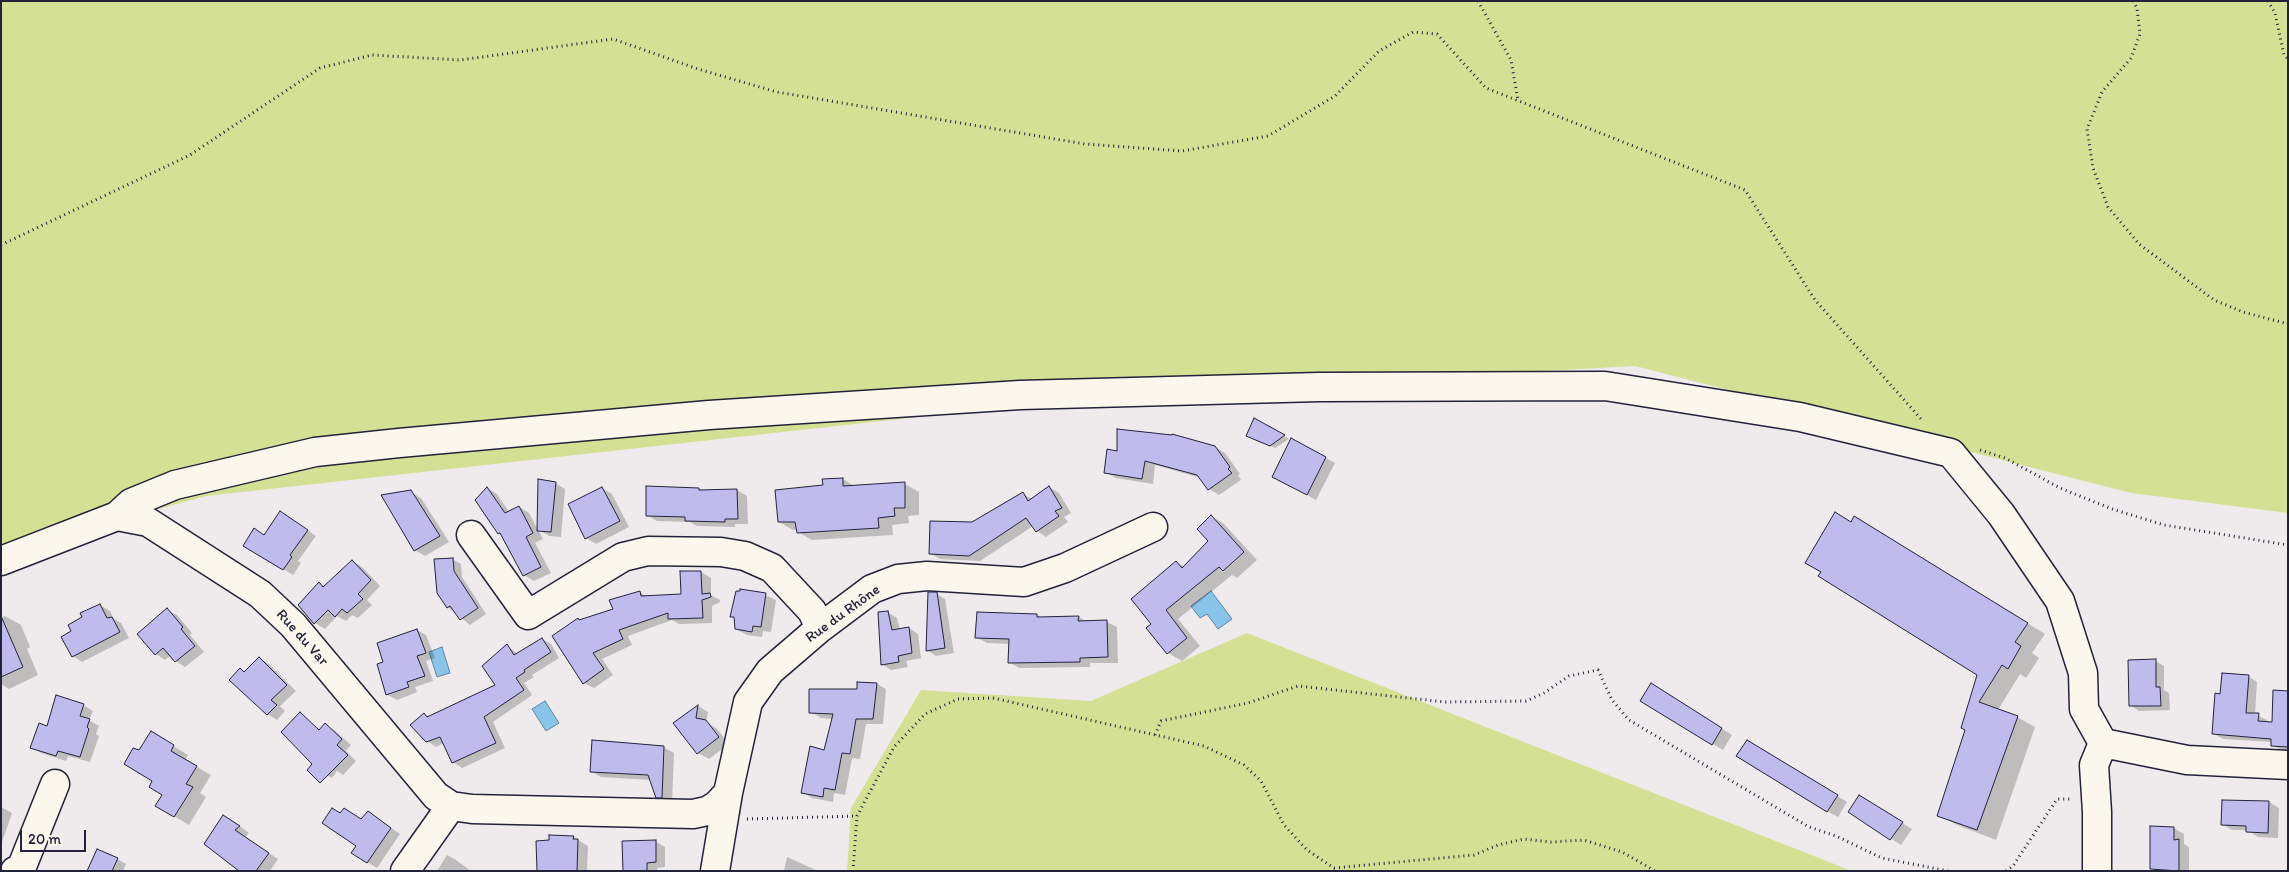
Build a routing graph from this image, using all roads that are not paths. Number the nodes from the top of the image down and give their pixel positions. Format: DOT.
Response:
graph roads {
  1 [pos="117,516"];
  2 [pos="1153,527"];
  3 [pos="471,535"];
  4 [pos="1,561"];
  5 [pos="820,628"];
  6 [pos="2103,743"];
  7 [pos="2288,765"];
  8 [pos="55,784"];
  9 [pos="451,806"];
  10 [pos="726,806"];
  11 [pos="693,814"];
  12 [pos="717,860"];
  13 [pos="14,871"];
  14 [pos="405,871"];
  15 [pos="2097,871"];
  1 -- 4 [label="street"];
  1 -- 6 [label="street"];
  1 -- 9 [label="street, Rue du Var"];
  2 -- 5 [label="street, Rue du Rhône"];
  3 -- 5 [label="street"];
  5 -- 10 [label="street, Rue du Rhône"];
  6 -- 7 [label="street"];
  6 -- 15 [label="street"];
  8 -- 13 [label="street"];
  9 -- 11 [label="street"];
  9 -- 14 [label="street"];
  10 -- 11 [label="street"];
  10 -- 12 [label="street, Rue du Rhône"];
  11 -- 12 [label="street"];
}
